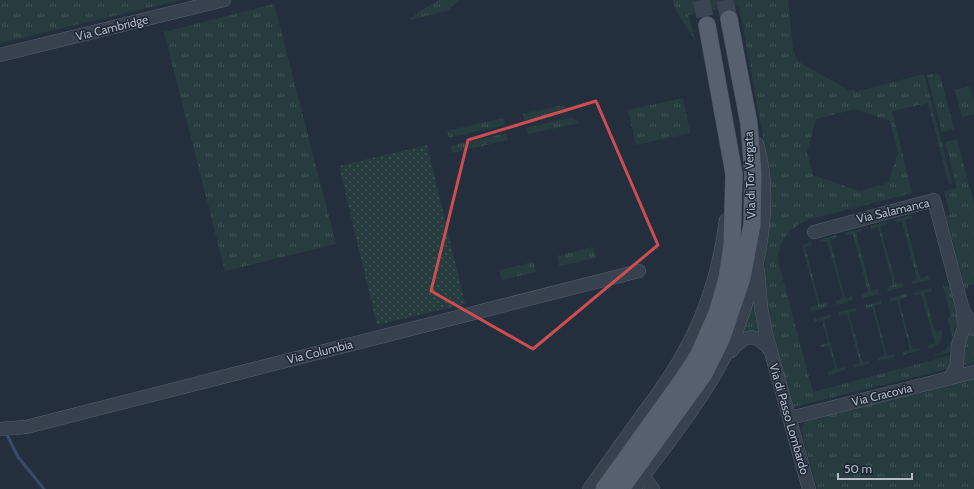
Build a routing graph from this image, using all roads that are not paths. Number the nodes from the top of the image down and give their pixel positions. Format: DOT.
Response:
graph roads {
  1 [pos="224,0"];
  2 [pos="729,19"];
  3 [pos="707,25"];
  4 [pos="0,55"];
  5 [pos="749,124"];
  6 [pos="732,169"];
  7 [pos="814,232"];
  8 [pos="760,249"];
  9 [pos="639,271"];
  10 [pos="963,310"];
  11 [pos="974,329"];
  12 [pos="770,350"];
  13 [pos="958,356"];
  14 [pos="723,360"];
  15 [pos="973,372"];
  16 [pos="950,378"];
  17 [pos="790,418"];
  18 [pos="0,430"];
  19 [pos="643,476"];
  20 [pos="589,489"];
  21 [pos="604,489"];
  22 [pos="621,489"];
  23 [pos="634,489"];
  24 [pos="654,489"];
  25 [pos="808,489"];
  1 -- 4 [label="street, Via Cambridge"];
  2 -- 5 [label="main road, Via di Tor Vergata"];
  3 -- 6 [label="main road, Via di Tor Vergata"];
  5 -- 8 [label="street"];
  5 -- 22 [label="main road, Via di Tor Vergata"];
  6 -- 20 [label="street, Via di Tor Vergata"];
  6 -- 21 [label="main road, Via di Tor Vergata"];
  7 -- 10 [label="street, Via Salamanca"];
  8 -- 12 [label="street, Via di Passo Lombardo"];
  8 -- 14 [label="street"];
  9 -- 18 [label="street, Via Columbia"];
  10 -- 11 [label="street, Via Salamanca"];
  10 -- 13 [label="street, Via Salamanca"];
  12 -- 14 [label="street, Via di Passo Lombardo"];
  12 -- 17 [label="street, Via di Passo Lombardo"];
  13 -- 15 [label="street"];
  13 -- 16 [label="street, Via Salamanca"];
  14 -- 19 [label="street"];
  15 -- 16 [label="street, Via Cracovia"];
  16 -- 17 [label="street, Via Cracovia"];
  17 -- 25 [label="street, Via di Passo Lombardo"];
  19 -- 23 [label="street"];
  19 -- 24 [label="street"];
}
